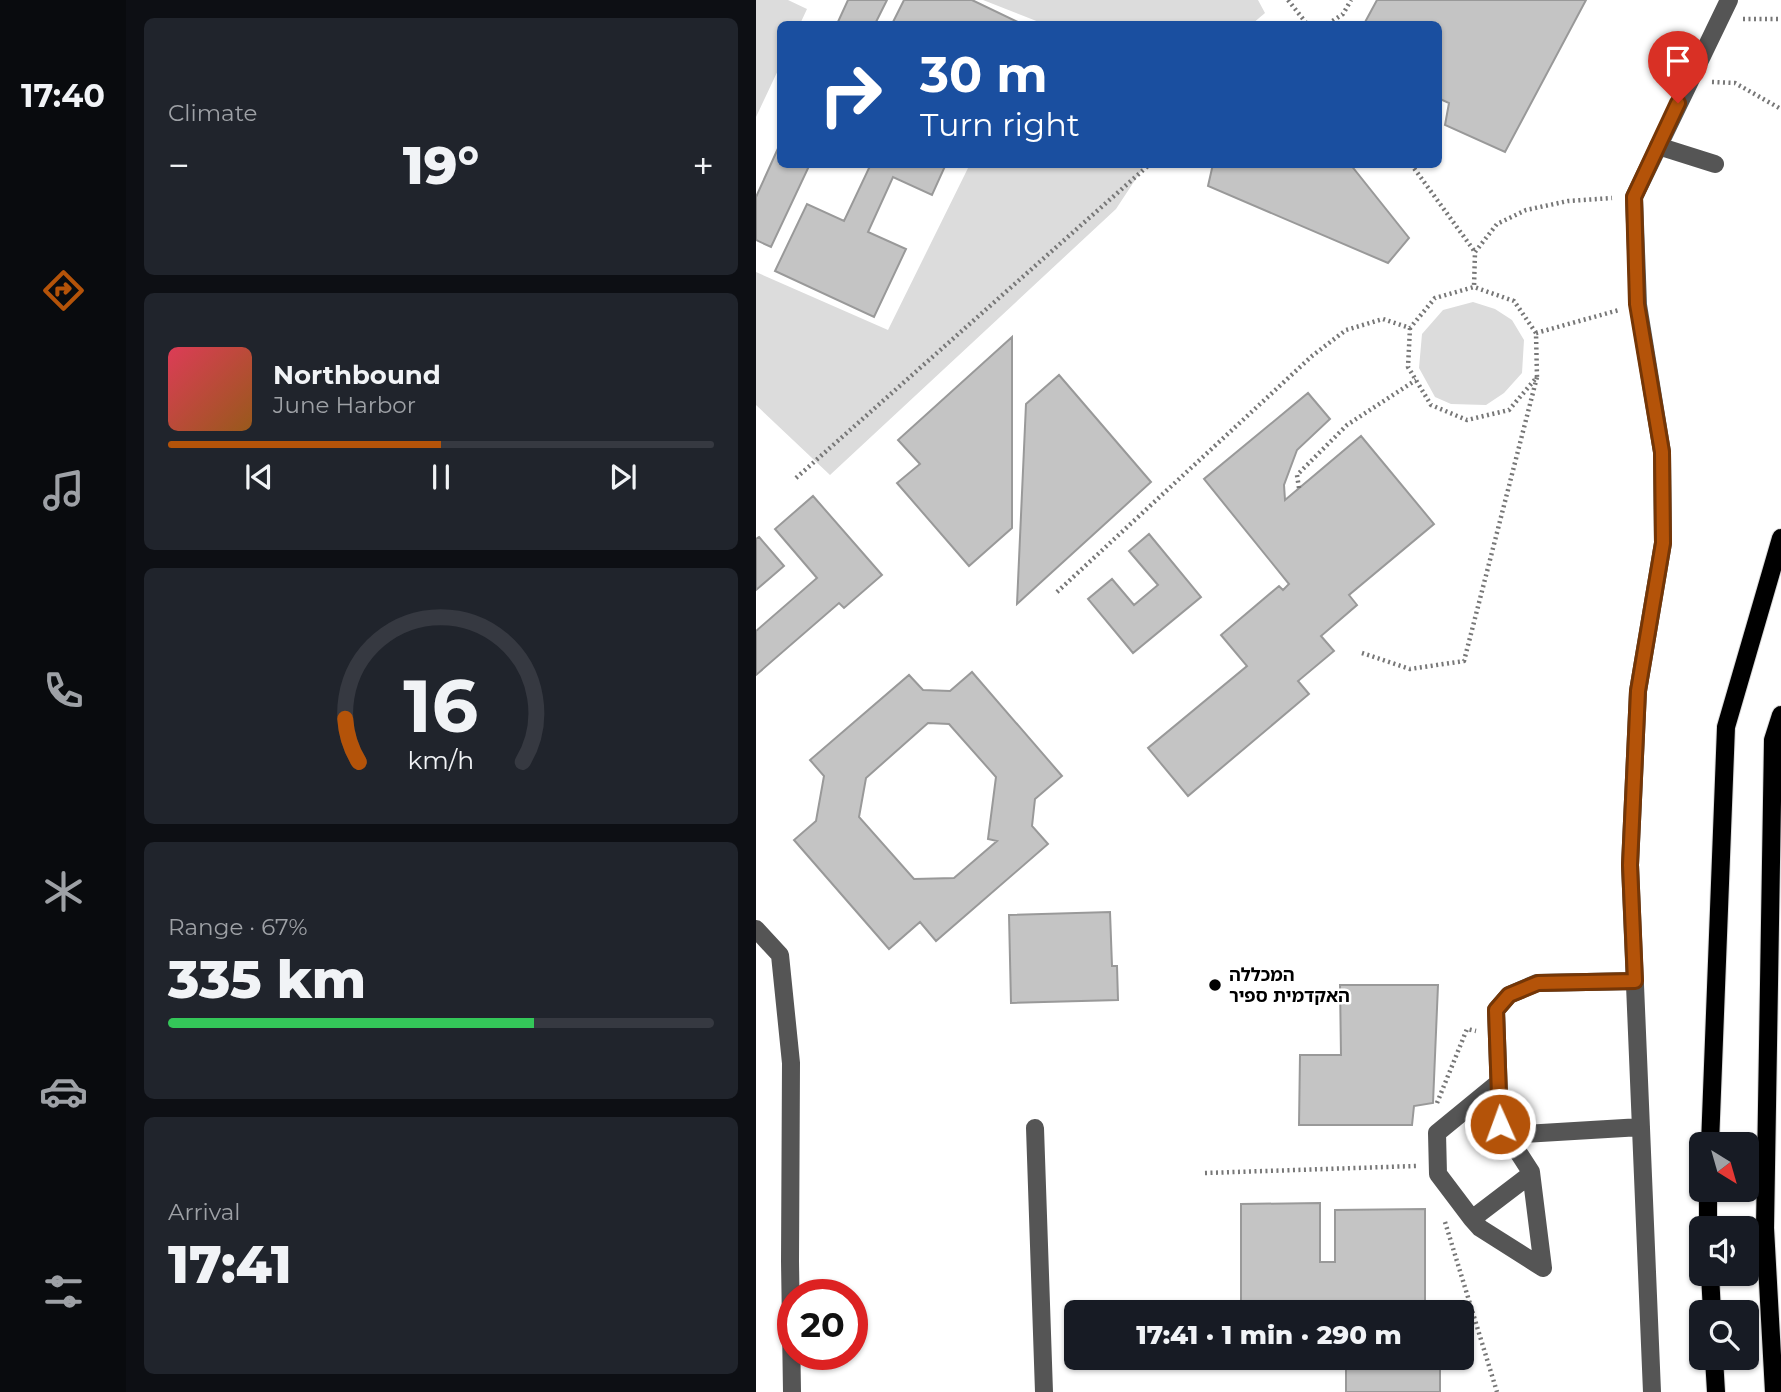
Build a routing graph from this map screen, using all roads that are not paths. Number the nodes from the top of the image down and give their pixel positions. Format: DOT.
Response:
graph roads {
  1 [pos="1729,0"];
  2 [pos="1658,146"];
  3 [pos="1715,164"];
  4 [pos="1781,538"];
  5 [pos="1781,715"];
  6 [pos="756,929"];
  7 [pos="1635,981"];
  8 [pos="1498,1083"];
  9 [pos="1642,1127"];
  10 [pos="1035,1128"];
  11 [pos="1710,1132"];
  12 [pos="1507,1135"];
  13 [pos="1531,1174"];
  14 [pos="1472,1219"];
  15 [pos="1715,1370"];
  16 [pos="792,1392"];
  17 [pos="1044,1392"];
  18 [pos="1652,1392"];
  19 [pos="1716,1392"];
  20 [pos="1774,1392"];
  1 -- 2 [label="street"];
  2 -- 3 [label="street"];
  2 -- 7 [label="street"];
  4 -- 11 [label="main road"];
  5 -- 20 [label="main road"];
  6 -- 16 [label="street"];
  7 -- 8 [label="street"];
  7 -- 9 [label="street"];
  8 -- 12 [label="street"];
  8 -- 14 [label="street"];
  9 -- 12 [label="street"];
  9 -- 18 [label="street"];
  10 -- 17 [label="street"];
  12 -- 13 [label="street"];
  13 -- 14 [label="street"];
  13 -- 14 [label="street"];
  15 -- 19 [label="main road"];
}
